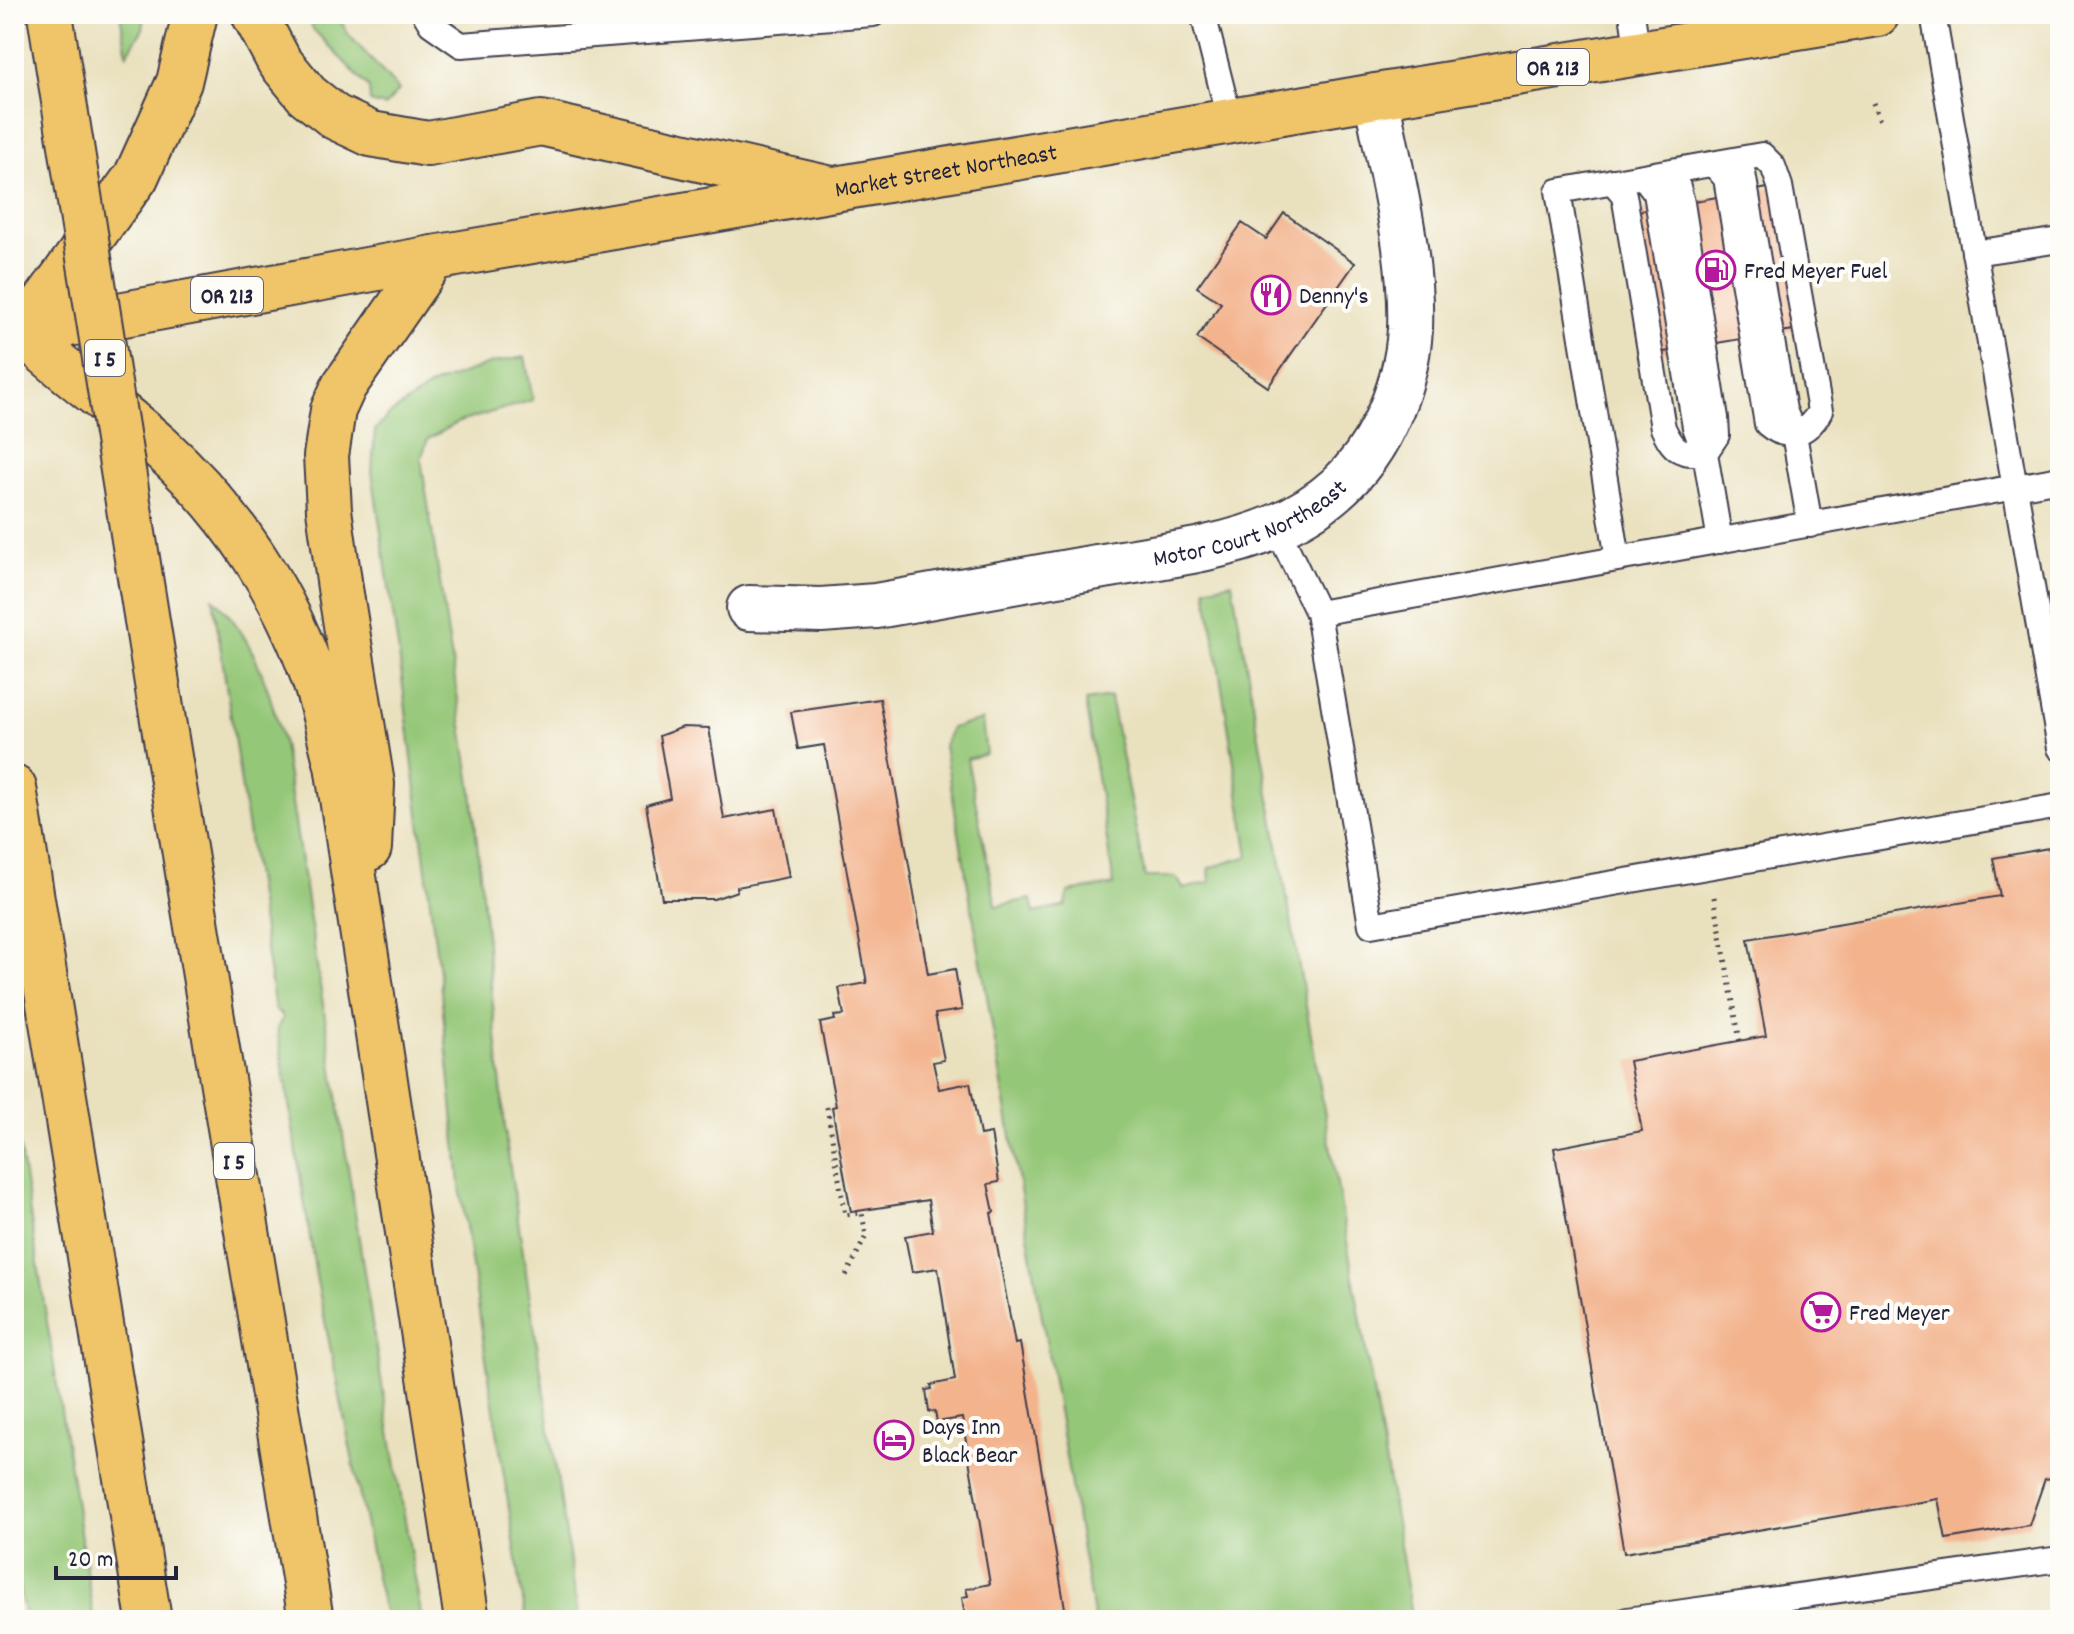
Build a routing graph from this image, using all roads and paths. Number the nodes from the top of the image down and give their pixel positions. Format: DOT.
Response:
graph roads {
  1 [pos="50,14"];
  2 [pos="195,14"];
  3 [pos="254,14"];
  4 [pos="425,14"];
  5 [pos="873,14"];
  6 [pos="1203,14"];
  7 [pos="1877,14"];
  8 [pos="1933,14"];
  9 [pos="1635,34"];
  10 [pos="1376,96"];
  11 [pos="1873,103"];
  12 [pos="1230,121"];
  13 [pos="1880,121"];
  14 [pos="1721,163"];
  15 [pos="1655,174"];
  16 [pos="1612,181"];
  17 [pos="831,189"];
  18 [pos="2060,240"];
  19 [pos="1974,253"];
  20 [pos="433,258"];
  21 [pos="16,334"];
  22 [pos="1794,434"];
  23 [pos="1705,453"];
  24 [pos="2060,479"];
  25 [pos="2015,488"];
  26 [pos="1810,525"];
  27 [pos="1277,528"];
  28 [pos="1720,541"];
  29 [pos="1618,559"];
  30 [pos="749,608"];
  31 [pos="1318,613"];
  32 [pos="2060,748"];
  33 [pos="14,788"];
  34 [pos="2060,806"];
  35 [pos="1713,892"];
  36 [pos="365,942"];
  37 [pos="1740,1041"];
  38 [pos="827,1107"];
  39 [pos="844,1280"];
  40 [pos="2060,1559"];
  41 [pos="149,1620"];
  42 [pos="311,1620"];
  43 [pos="467,1620"];
  44 [pos="1627,1620"];
  1 -- 42 [label="main road, I 5, bridge"];
  2 -- 21 [label="main road"];
  3 -- 17 [label="main road"];
  4 -- 5 [label="lane"];
  6 -- 12 [label="lane"];
  7 -- 9 [label="main road, Market Street Northeast / OR 213"];
  8 -- 19 [label="lane"];
  9 -- 10 [label="main road, Market Street Northeast / OR 213"];
  10 -- 12 [label="main road, Market Street Northeast / OR 213"];
  10 -- 27 [label="street, Motor Court Northeast"];
  11 -- 13 [label="path"];
  12 -- 17 [label="main road, Market Street Northeast / OR 213"];
  14 -- 15 [label="lane"];
  14 -- 22 [label="lane"];
  14 -- 22 [label="lane"];
  15 -- 16 [label="lane"];
  15 -- 23 [label="lane"];
  16 -- 23 [label="lane"];
  16 -- 29 [label="lane"];
  17 -- 20 [label="main road, Market Street Northeast / OR 213"];
  18 -- 19 [label="lane"];
  19 -- 25 [label="lane"];
  20 -- 21 [label="main road, Market Street Northeast / OR 213"];
  20 -- 36 [label="main road"];
  21 -- 36 [label="main road"];
  22 -- 26 [label="lane"];
  23 -- 28 [label="lane"];
  24 -- 25 [label="lane"];
  25 -- 26 [label="lane"];
  25 -- 32 [label="lane"];
  26 -- 28 [label="lane"];
  27 -- 30 [label="street, Motor Court Northeast"];
  27 -- 31 [label="lane"];
  28 -- 29 [label="lane"];
  29 -- 31 [label="lane"];
  31 -- 34 [label="lane"];
  33 -- 41 [label="main road"];
  35 -- 37 [label="path"];
  36 -- 43 [label="main road"];
  38 -- 39 [label="path"];
  40 -- 44 [label="lane"];
}
